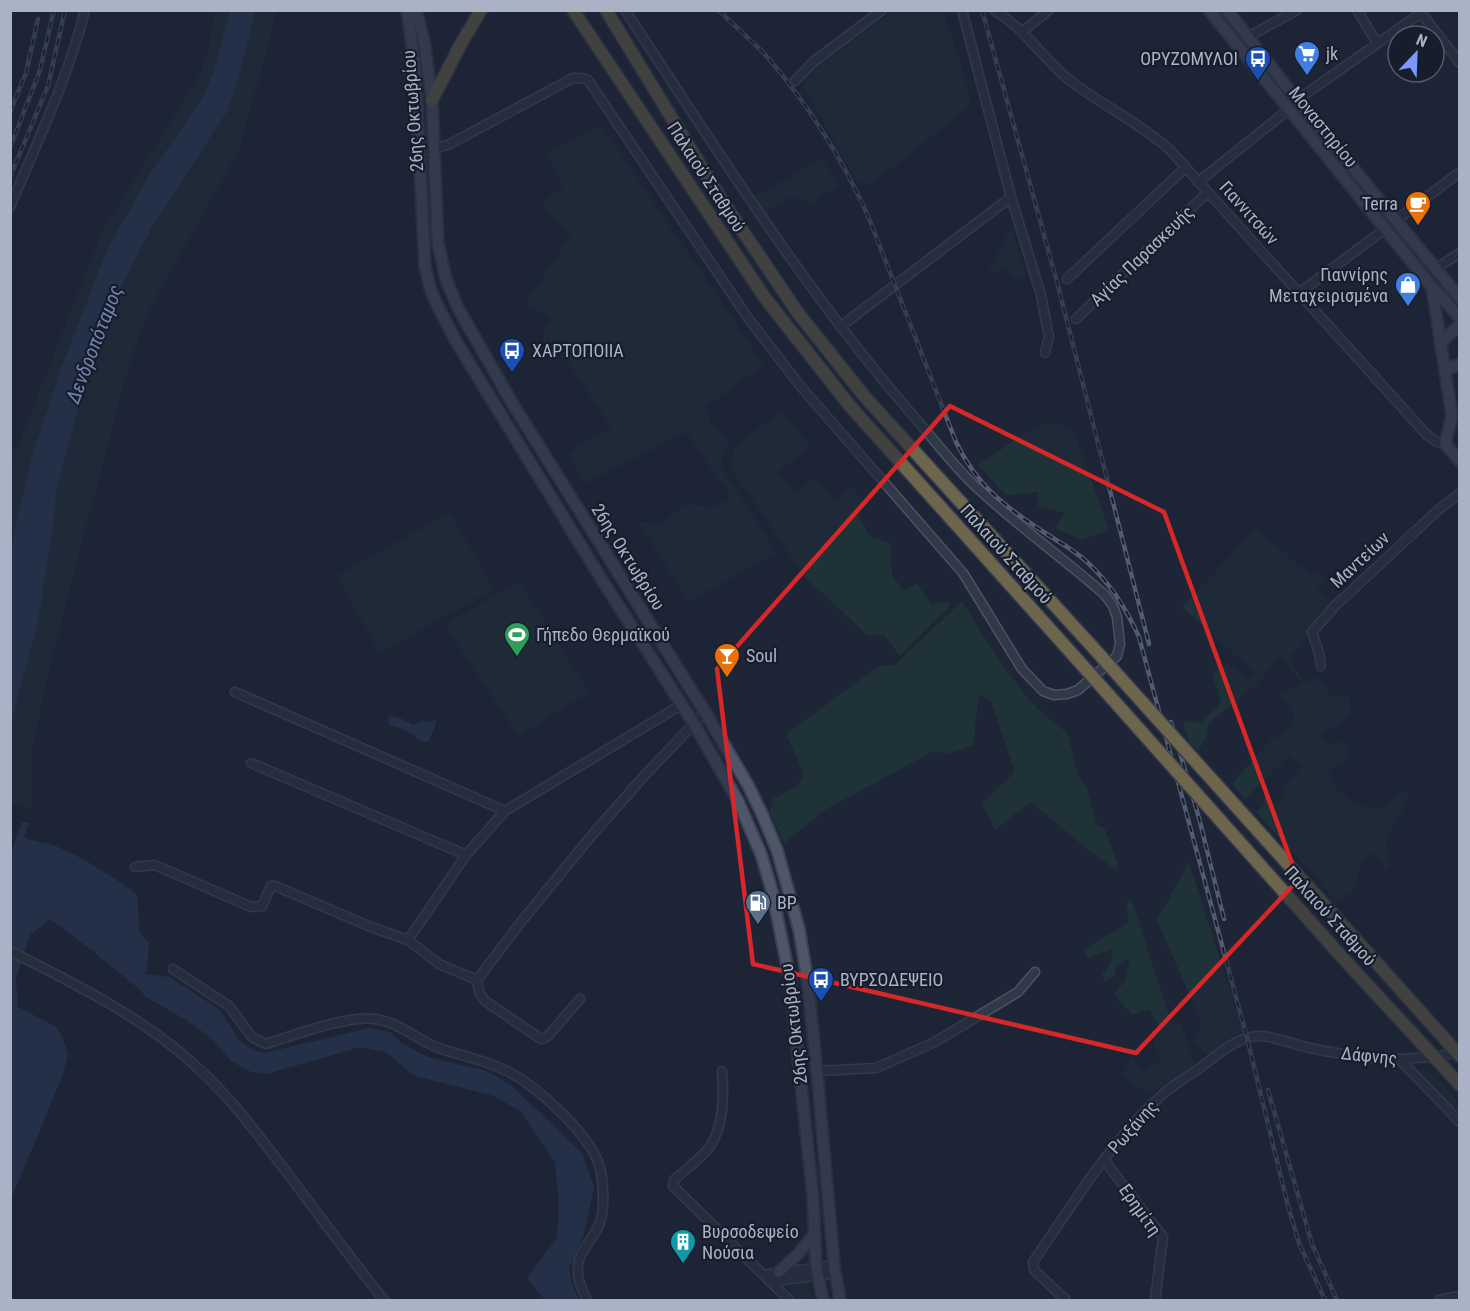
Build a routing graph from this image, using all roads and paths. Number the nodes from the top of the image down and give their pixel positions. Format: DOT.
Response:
graph roads {
  1 [pos="85,10"];
  2 [pos="406,10"];
  3 [pos="416,10"];
  4 [pos="481,10"];
  5 [pos="573,10"];
  6 [pos="606,10"];
  7 [pos="625,10"];
  8 [pos="882,10"];
  9 [pos="962,10"];
  10 [pos="994,10"];
  11 [pos="1049,10"];
  12 [pos="1209,10"];
  13 [pos="1227,10"];
  14 [pos="1297,10"];
  15 [pos="1357,10"];
  16 [pos="1023,31"];
  17 [pos="1248,37"];
  18 [pos="1377,43"];
  19 [pos="1460,63"];
  20 [pos="795,81"];
  21 [pos="432,100"];
  22 [pos="1297,100"];
  23 [pos="1288,110"];
  24 [pos="434,149"];
  25 [pos="419,151"];
  26 [pos="1186,167"];
  27 [pos="1460,172"];
  28 [pos="1198,182"];
  29 [pos="1208,192"];
  30 [pos="1011,197"];
  31 [pos="10,207"];
  32 [pos="1395,221"];
  33 [pos="1385,229"];
  34 [pos="1460,253"];
  35 [pos="1435,269"];
  36 [pos="1067,279"];
  37 [pos="1431,287"];
  38 [pos="1299,293"];
  39 [pos="1460,298"];
  40 [pos="1459,317"];
  41 [pos="1076,319"];
  42 [pos="840,327"];
  43 [pos="1438,331"];
  44 [pos="1440,343"];
  45 [pos="1045,353"];
  46 [pos="1460,364"];
  47 [pos="1445,370"];
  48 [pos="1456,414"];
  49 [pos="1445,444"];
  50 [pos="1460,461"];
  51 [pos="1460,492"];
  52 [pos="1321,666"];
  53 [pos="235,692"];
  54 [pos="681,705"];
  55 [pos="705,712"];
  56 [pos="694,724"];
  57 [pos="251,763"];
  58 [pos="505,811"];
  59 [pos="466,855"];
  60 [pos="135,867"];
  61 [pos="408,940"];
  62 [pos="10,951"];
  63 [pos="173,969"];
  64 [pos="1035,972"];
  65 [pos="477,980"];
  66 [pos="580,999"];
  67 [pos="1279,1041"];
  68 [pos="1458,1054"];
  69 [pos="1435,1057"];
  70 [pos="1400,1060"];
  71 [pos="722,1071"];
  72 [pos="817,1071"];
  73 [pos="1460,1085"];
  74 [pos="1460,1122"];
  75 [pos="1104,1160"];
  76 [pos="815,1233"];
  77 [pos="834,1269"];
  78 [pos="817,1271"];
  79 [pos="779,1272"];
  80 [pos="764,1275"];
  81 [pos="771,1282"];
  82 [pos="1460,1296"];
  83 [pos="384,1300"];
  84 [pos="587,1300"];
  85 [pos="789,1300"];
  86 [pos="823,1300"];
  87 [pos="840,1300"];
  88 [pos="1066,1300"];
  89 [pos="1155,1300"];
  90 [pos="1439,1300"];
  1 -- 31 [label="street"];
  2 -- 25 [label="main road, 26ης Οκτωβρίου"];
  3 -- 21 [label="main road, 26ης Οκτωβρίου"];
  4 -- 21 [label="highway"];
  5 -- 69 [label="highway, Παλαιού Σταθμού, bridge"];
  6 -- 68 [label="highway, Παλαιού Σταθμού, bridge"];
  7 -- 42 [label="street"];
  8 -- 20 [label="street"];
  9 -- 30 [label="street"];
  10 -- 16 [label="street, Γιαννιτσών"];
  11 -- 16 [label="street"];
  12 -- 23 [label="main road, Μοναστηρίου"];
  13 -- 17 [label="main road, Μοναστηρίου"];
  14 -- 17 [label="street"];
  15 -- 18 [label="street"];
  16 -- 26 [label="street, Γιαννιτσών"];
  17 -- 22 [label="main road, Μοναστηρίου"];
  18 -- 19 [label="street, Αγίας Παρασκευής"];
  18 -- 22 [label="street, Αγίας Παρασκευής"];
  21 -- 24 [label="main road, 26ης Οκτωβρίου"];
  22 -- 23 [label="street, Αγίας Παρασκευής"];
  22 -- 32 [label="main road, Μοναστηρίου"];
  23 -- 28 [label="street, Αγίας Παρασκευής"];
  23 -- 33 [label="main road, Μοναστηρίου"];
  24 -- 25 [label="street"];
  24 -- 42 [label="street"];
  24 -- 55 [label="main road, 26ης Οκτωβρίου"];
  25 -- 54 [label="main road, 26ης Οκτωβρίου"];
  26 -- 28 [label="street, Γιαννιτσών"];
  26 -- 36 [label="street"];
  27 -- 32 [label="street"];
  28 -- 29 [label="street, Γιαννιτσών"];
  29 -- 38 [label="street, Γιαννιτσών"];
  29 -- 41 [label="street, Αγίας Παρασκευής"];
  30 -- 42 [label="street"];
  30 -- 45 [label="street"];
  32 -- 35 [label="main road, Μοναστηρίου"];
  33 -- 37 [label="main road, Μοναστηρίου"];
  33 -- 38 [label="street"];
  34 -- 35 [label="street"];
  35 -- 39 [label="main road, Μοναστηρίου"];
  37 -- 40 [label="main road, Μοναστηρίου"];
  37 -- 43 [label="main road"];
  38 -- 49 [label="street, Γιαννιτσών"];
  40 -- 43 [label="main road"];
  40 -- 44 [label="main road"];
  43 -- 44 [label="main road"];
  44 -- 47 [label="main road"];
  46 -- 47 [label="main road"];
  47 -- 48 [label="main road"];
  48 -- 49 [label="main road"];
  49 -- 50 [label="main road, Γιαννιτσών"];
  51 -- 52 [label="street, Μαντείων"];
  53 -- 58 [label="street"];
  54 -- 56 [label="main road, 26ης Οκτωβρίου"];
  54 -- 58 [label="street"];
  55 -- 56 [label="street"];
  55 -- 72 [label="main road, 26ης Οκτωβρίου"];
  56 -- 65 [label="street"];
  56 -- 76 [label="main road, 26ης Οκτωβρίου"];
  57 -- 59 [label="street"];
  58 -- 59 [label="street"];
  59 -- 61 [label="street"];
  60 -- 61 [label="street"];
  61 -- 65 [label="street"];
  62 -- 83 [label="street"];
  63 -- 84 [label="street"];
  64 -- 72 [label="street"];
  65 -- 66 [label="street"];
  67 -- 70 [label="street, Δάφνης"];
  67 -- 75 [label="street, Ρωξάνης"];
  68 -- 69 [label="street, Δάφνης"];
  69 -- 70 [label="street, Δάφνης"];
  69 -- 73 [label="highway, Παλαιού Σταθμού"];
  70 -- 74 [label="street"];
  71 -- 80 [label="street"];
  72 -- 77 [label="main road, 26ης Οκτωβρίου"];
  75 -- 88 [label="street, Ρωξάνης"];
  75 -- 89 [label="street, Ερημίτη"];
  76 -- 78 [label="main road, 26ης Οκτωβρίου"];
  76 -- 79 [label="main road"];
  77 -- 78 [label="street"];
  77 -- 87 [label="main road, 26ης Οκτωβρίου"];
  78 -- 79 [label="street"];
  78 -- 81 [label="street"];
  78 -- 86 [label="main road, 26ης Οκτωβρίου"];
  79 -- 80 [label="street"];
  80 -- 81 [label="street"];
  81 -- 85 [label="street"];
  82 -- 90 [label="street"];
}
